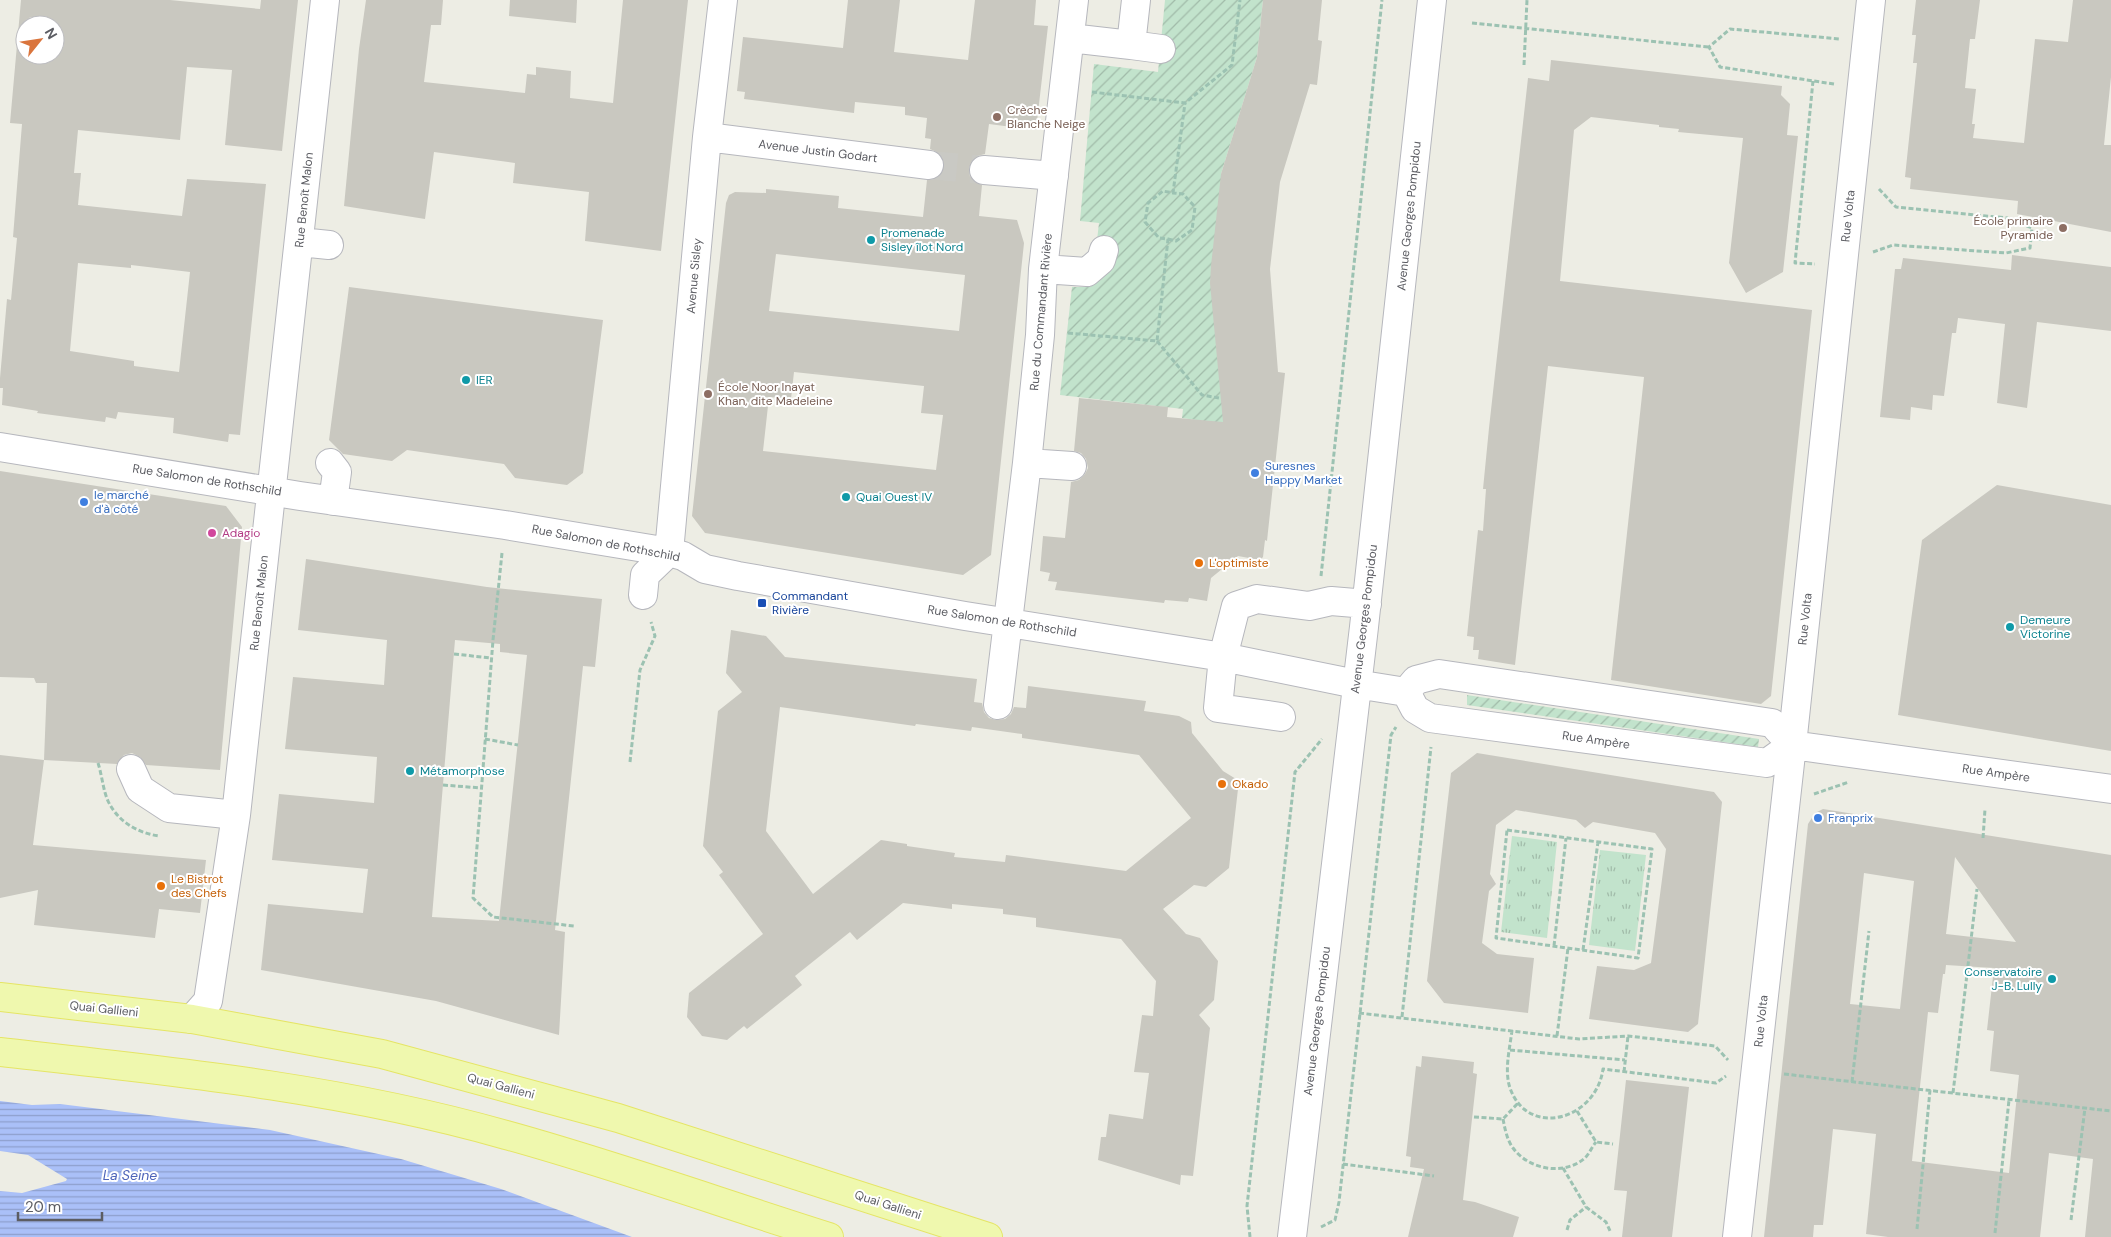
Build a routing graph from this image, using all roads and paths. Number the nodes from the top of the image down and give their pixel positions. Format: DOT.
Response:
graph roads {
  1 [pos="325,0"];
  2 [pos="723,0"];
  3 [pos="1074,0"];
  4 [pos="1136,0"];
  5 [pos="1240,0"];
  6 [pos="1382,0"];
  7 [pos="1432,0"];
  8 [pos="1527,0"];
  9 [pos="1871,0"];
  10 [pos="1472,23"];
  11 [pos="1526,29"];
  12 [pos="1070,38"];
  13 [pos="1867,42"];
  14 [pos="1131,45"];
  15 [pos="1709,48"];
  16 [pos="1161,49"];
  17 [pos="1524,65"];
  18 [pos="1813,81"];
  19 [pos="1861,89"];
  20 [pos="1092,92"];
  21 [pos="1185,103"];
  22 [pos="707,137"];
  23 [pos="929,165"];
  24 [pos="984,170"];
  25 [pos="1054,176"];
  26 [pos="1874,183"];
  27 [pos="1173,193"];
  28 [pos="2031,238"];
  29 [pos="1168,239"];
  30 [pos="2045,240"];
  31 [pos="300,242"];
  32 [pos="329,246"];
  33 [pos="1104,250"];
  34 [pos="1854,260"];
  35 [pos="1043,269"];
  36 [pos="1067,333"];
  37 [pos="1157,341"];
  38 [pos="1219,398"];
  39 [pos="0,447"];
  40 [pos="330,463"];
  41 [pos="1027,463"];
  42 [pos="1072,466"];
  43 [pos="272,491"];
  44 [pos="332,501"];
  45 [pos="505,525"];
  46 [pos="669,552"];
  47 [pos="643,595"];
  48 [pos="1331,601"];
  49 [pos="1367,604"];
  50 [pos="1007,623"];
  51 [pos="454,654"];
  52 [pos="1223,657"];
  53 [pos="491,658"];
  54 [pos="1356,684"];
  55 [pos="1406,692"];
  56 [pos="998,705"];
  57 [pos="1280,717"];
  58 [pos="1430,718"];
  59 [pos="1400,721"];
  60 [pos="1325,734"];
  61 [pos="485,739"];
  62 [pos="518,745"];
  63 [pos="1792,745"];
  64 [pos="630,762"];
  65 [pos="131,769"];
  66 [pos="1854,780"];
  67 [pos="443,786"];
  68 [pos="481,788"];
  69 [pos="2111,789"];
  70 [pos="1806,797"];
  71 [pos="1985,809"];
  72 [pos="236,815"];
  73 [pos="1566,838"];
  74 [pos="1983,838"];
  75 [pos="1598,842"];
  76 [pos="1977,888"];
  77 [pos="574,926"];
  78 [pos="1869,932"];
  79 [pos="1554,946"];
  80 [pos="1568,948"];
  81 [pos="1583,950"];
  82 [pos="0,997"];
  83 [pos="1360,1013"];
  84 [pos="1402,1017"];
  85 [pos="192,1019"];
  86 [pos="1512,1030"];
  87 [pos="1557,1036"];
  88 [pos="1628,1036"];
  89 [pos="1510,1050"];
  90 [pos="0,1052"];
  91 [pos="1625,1060"];
  92 [pos="1731,1062"];
  93 [pos="1624,1072"];
  94 [pos="1730,1073"];
  95 [pos="1776,1073"];
  96 [pos="1852,1082"];
  97 [pos="1930,1090"];
  98 [pos="1953,1093"];
  99 [pos="2009,1100"];
  100 [pos="1519,1102"];
  101 [pos="2085,1108"];
  102 [pos="1577,1111"];
  103 [pos="2111,1111"];
  104 [pos="1474,1117"];
  105 [pos="1503,1119"];
  106 [pos="1596,1142"];
  107 [pos="1613,1144"];
  108 [pos="1342,1164"];
  109 [pos="1563,1168"];
  110 [pos="1434,1176"];
  111 [pos="1586,1207"];
  112 [pos="2071,1220"];
  113 [pos="1916,1228"];
  114 [pos="1567,1230"];
  115 [pos="1611,1233"];
  116 [pos="1302,1234"];
  117 [pos="1995,1234"];
  118 [pos="828,1237"];
  119 [pos="988,1237"];
  120 [pos="1250,1237"];
  121 [pos="1737,1237"];
  1 -- 31 [label="street, Rue Benoît Malon"];
  2 -- 22 [label="street, Avenue Sisley"];
  3 -- 12 [label="street, Rue du Commandant Rivière"];
  4 -- 14 [label="street"];
  5 -- 21 [label="path"];
  6 -- 48 [label="path"];
  7 -- 49 [label="street, Avenue Georges Pompidou"];
  8 -- 11 [label="path"];
  9 -- 13 [label="street, Rue Volta"];
  10 -- 11 [label="path"];
  11 -- 15 [label="path"];
  11 -- 17 [label="path"];
  12 -- 14 [label="street"];
  12 -- 25 [label="street, Rue du Commandant Rivière"];
  13 -- 15 [label="path"];
  13 -- 19 [label="street, Rue Volta"];
  14 -- 16 [label="street"];
  15 -- 18 [label="path"];
  18 -- 19 [label="path"];
  18 -- 34 [label="path"];
  19 -- 34 [label="street, Rue Volta"];
  20 -- 21 [label="path"];
  21 -- 27 [label="path"];
  22 -- 23 [label="street, Avenue Justin Godart"];
  22 -- 46 [label="street, Avenue Sisley"];
  24 -- 25 [label="street"];
  25 -- 35 [label="street, Rue du Commandant Rivière"];
  26 -- 28 [label="path"];
  27 -- 29 [label="path"];
  27 -- 29 [label="path"];
  28 -- 30 [label="path"];
  28 -- 34 [label="path"];
  29 -- 37 [label="path"];
  31 -- 32 [label="street"];
  31 -- 43 [label="street, Rue Benoît Malon"];
  33 -- 35 [label="street"];
  34 -- 63 [label="street, Rue Volta"];
  35 -- 41 [label="street, Rue du Commandant Rivière"];
  36 -- 37 [label="path"];
  37 -- 38 [label="path"];
  39 -- 43 [label="street, Rue Salomon de Rothschild"];
  40 -- 44 [label="street"];
  41 -- 42 [label="street"];
  41 -- 50 [label="street, Rue du Commandant Rivière"];
  43 -- 44 [label="street, Rue Salomon de Rothschild"];
  43 -- 72 [label="street, Rue Benoît Malon"];
  44 -- 45 [label="street, Rue Salomon de Rothschild"];
  45 -- 46 [label="street, Rue Salomon de Rothschild"];
  45 -- 53 [label="path"];
  46 -- 47 [label="street"];
  46 -- 50 [label="street, Rue Salomon de Rothschild"];
  47 -- 64 [label="path"];
  48 -- 49 [label="street"];
  48 -- 52 [label="street"];
  49 -- 54 [label="street, Avenue Georges Pompidou"];
  50 -- 52 [label="street, Rue Salomon de Rothschild"];
  50 -- 56 [label="street, Rue du Commandant Rivière"];
  51 -- 53 [label="path"];
  52 -- 54 [label="street, Rue Salomon de Rothschild"];
  52 -- 57 [label="street"];
  53 -- 61 [label="path"];
  54 -- 55 [label="street"];
  54 -- 116 [label="street, Avenue Georges Pompidou"];
  55 -- 58 [label="street"];
  55 -- 63 [label="street"];
  58 -- 63 [label="street, Rue Ampère"];
  58 -- 84 [label="path"];
  59 -- 83 [label="path"];
  60 -- 120 [label="path"];
  61 -- 62 [label="path"];
  61 -- 68 [label="path"];
  63 -- 69 [label="street, Rue Ampère"];
  63 -- 121 [label="street, Rue Volta"];
  65 -- 72 [label="street"];
  66 -- 70 [label="path"];
  67 -- 68 [label="path"];
  68 -- 77 [label="path"];
  71 -- 74 [label="path"];
  72 -- 85 [label="street, Rue Benoît Malon"];
  73 -- 75 [label="path"];
  73 -- 79 [label="path"];
  73 -- 79 [label="path"];
  75 -- 81 [label="path"];
  75 -- 81 [label="path"];
  76 -- 98 [label="path"];
  78 -- 96 [label="path"];
  79 -- 80 [label="path"];
  80 -- 81 [label="path"];
  80 -- 87 [label="path"];
  82 -- 85 [label="main road, Quai Gallieni"];
  83 -- 84 [label="path"];
  83 -- 108 [label="path"];
  84 -- 86 [label="path"];
  85 -- 119 [label="main road, Quai Gallieni"];
  86 -- 87 [label="path"];
  86 -- 89 [label="path"];
  87 -- 88 [label="path"];
  88 -- 91 [label="path"];
  88 -- 92 [label="path"];
  89 -- 91 [label="path"];
  89 -- 100 [label="path"];
  90 -- 118 [label="main road"];
  91 -- 93 [label="path"];
  93 -- 94 [label="path"];
  93 -- 102 [label="path"];
  95 -- 96 [label="path"];
  96 -- 97 [label="path"];
  97 -- 98 [label="path"];
  97 -- 113 [label="path"];
  98 -- 99 [label="path"];
  99 -- 101 [label="path"];
  99 -- 117 [label="path"];
  100 -- 102 [label="path"];
  100 -- 105 [label="path"];
  101 -- 103 [label="path"];
  101 -- 112 [label="path"];
  102 -- 106 [label="path"];
  104 -- 105 [label="path"];
  105 -- 109 [label="path"];
  106 -- 107 [label="path"];
  106 -- 109 [label="path"];
  108 -- 110 [label="path"];
  108 -- 116 [label="path"];
  109 -- 111 [label="path"];
  111 -- 114 [label="path"];
  111 -- 115 [label="path"];
}
